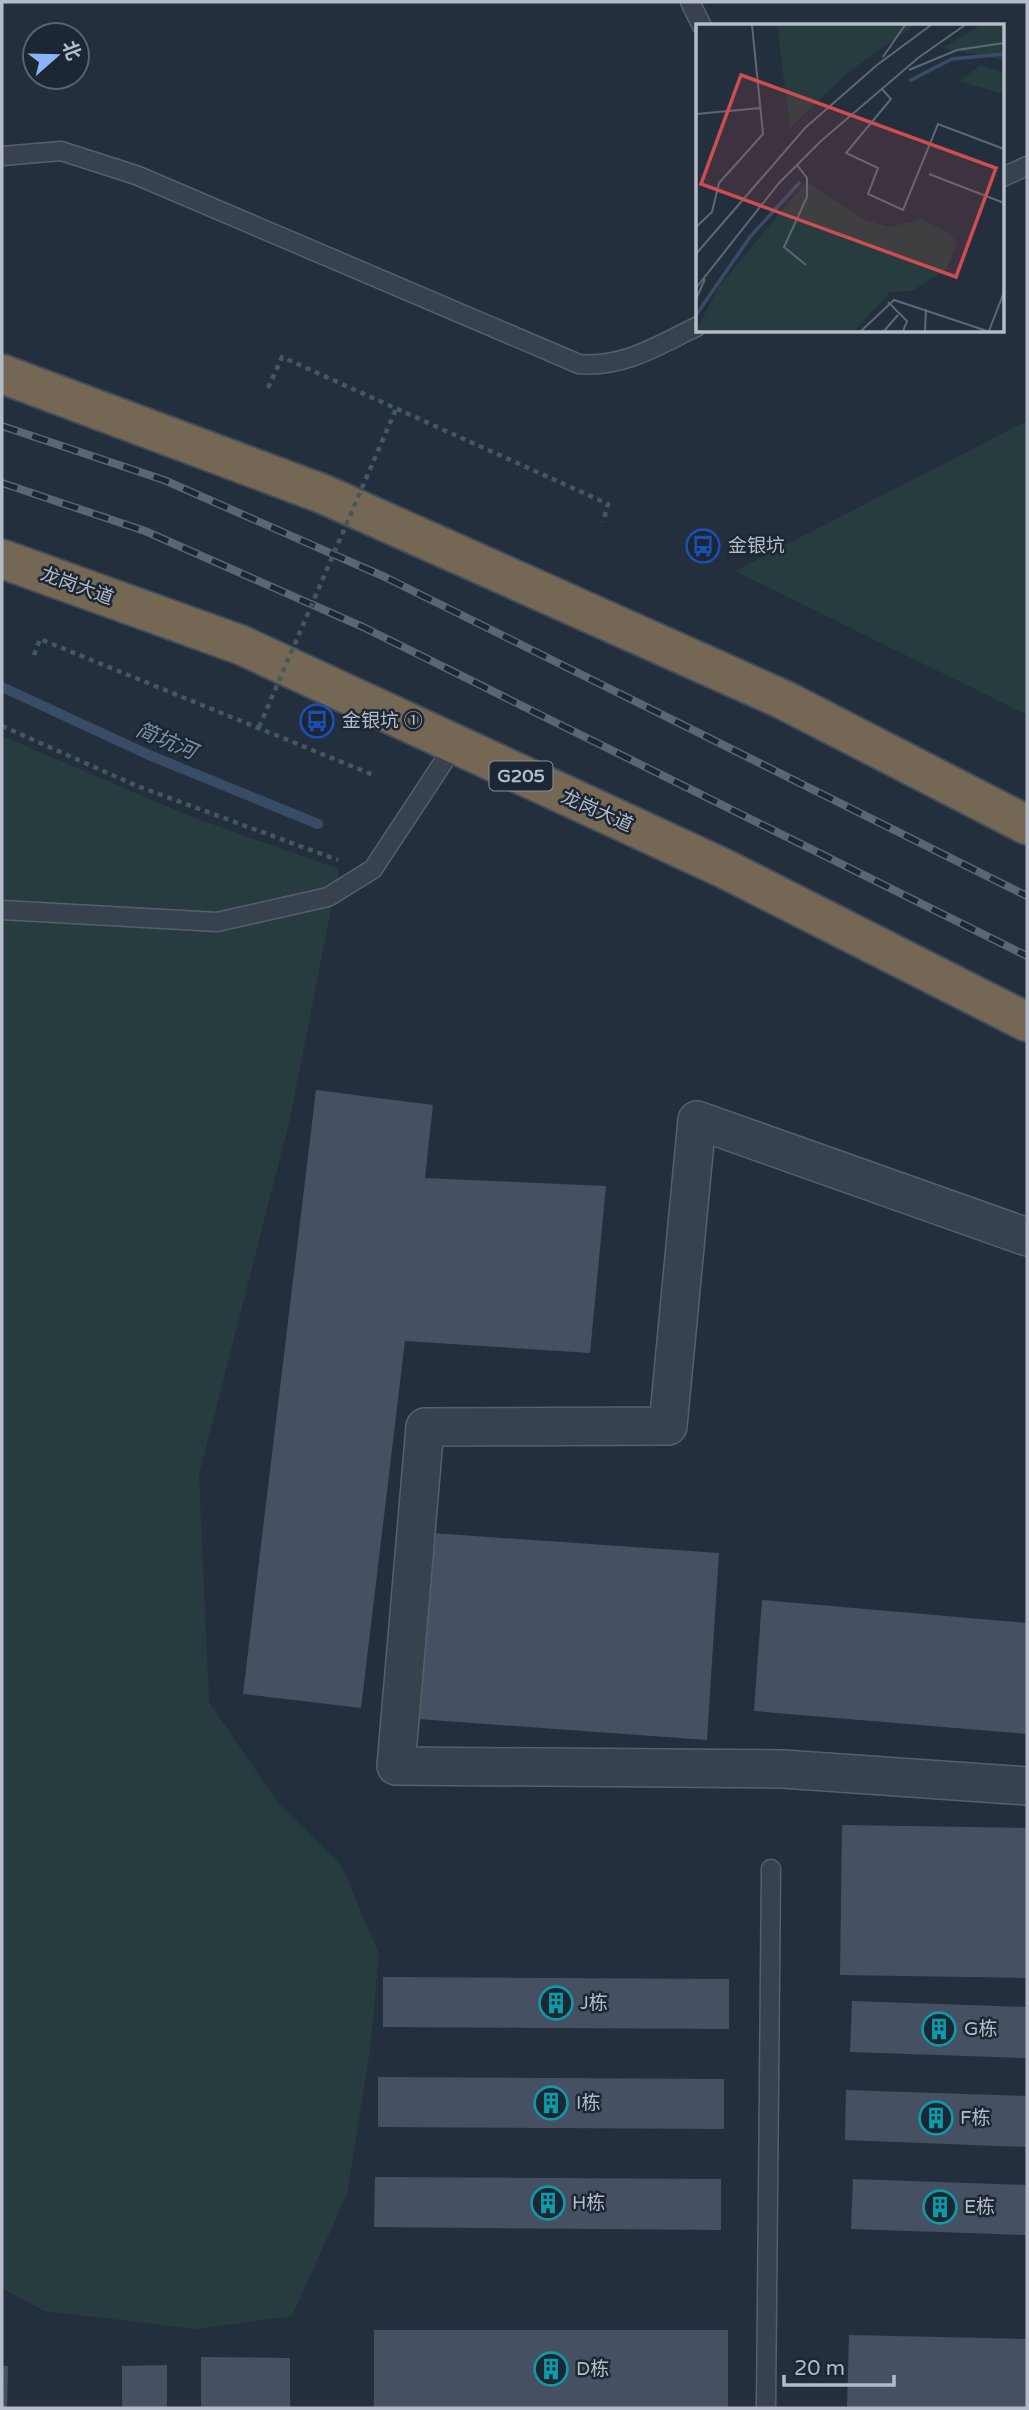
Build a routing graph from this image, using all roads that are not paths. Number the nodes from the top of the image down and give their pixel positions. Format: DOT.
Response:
graph roads {
  1 [pos="690,2"];
  2 [pos="701,24"];
  3 [pos="2,156"];
  4 [pos="1027,166"];
  5 [pos="1004,177"];
  6 [pos="696,327"];
  7 [pos="2,374"];
  8 [pos="2,559"];
  9 [pos="454,746"];
  10 [pos="1027,825"];
  11 [pos="2,909"];
  12 [pos="1027,1022"];
  13 [pos="1027,1237"];
  14 [pos="1027,1786"];
  15 [pos="771,1870"];
  16 [pos="766,2408"];
  1 -- 2 [label="lane"];
  3 -- 6 [label="lane"];
  4 -- 5 [label="lane"];
  7 -- 10 [label="highway"];
  8 -- 9 [label="highway, 龙岗大道 / G205"];
  9 -- 11 [label="lane"];
  9 -- 12 [label="highway, 龙岗大道 / G205"];
  13 -- 14 [label="street"];
  15 -- 16 [label="lane"];
}
